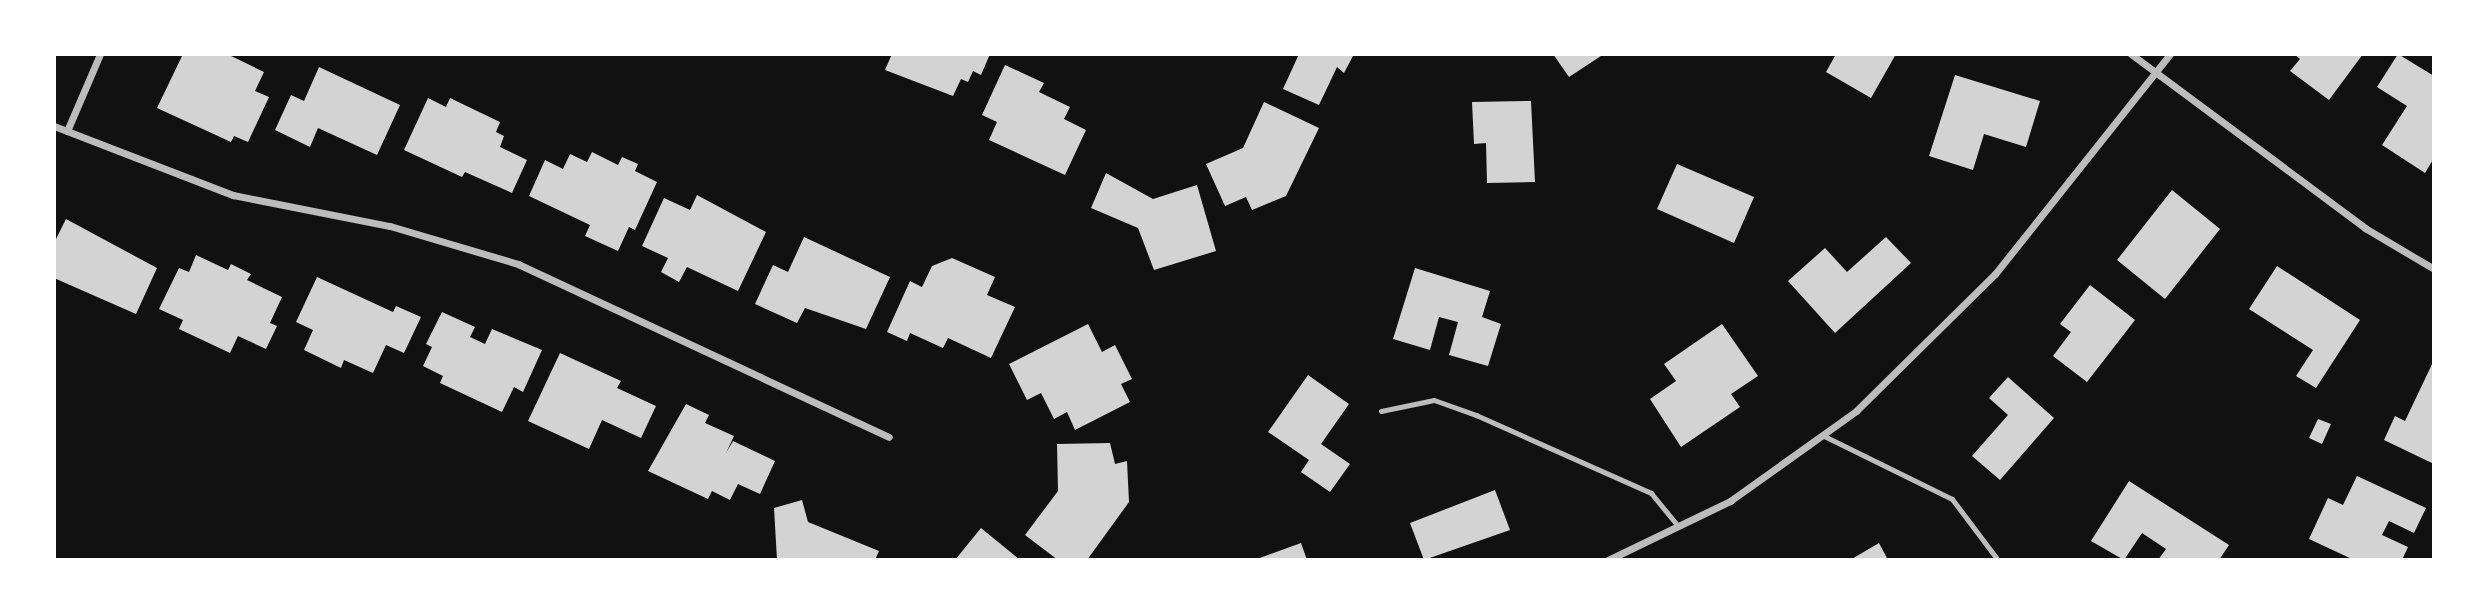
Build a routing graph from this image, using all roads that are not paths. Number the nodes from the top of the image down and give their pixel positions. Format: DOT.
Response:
graph roads {
  1 [pos="100,54"];
  2 [pos="2131,54"];
  3 [pos="2170,54"];
  4 [pos="2157,73"];
  5 [pos="54,125"];
  6 [pos="67,131"];
  7 [pos="2434,269"];
  8 [pos="1381,411"];
  9 [pos="1822,435"];
  10 [pos="889,437"];
  11 [pos="1678,526"];
  12 [pos="1608,560"];
  13 [pos="1998,560"];
  1 -- 6 [label="street"];
  2 -- 4 [label="street"];
  3 -- 4 [label="street"];
  4 -- 7 [label="street"];
  4 -- 9 [label="street"];
  5 -- 6 [label="street"];
  6 -- 10 [label="street"];
  8 -- 11 [label="lane"];
  9 -- 11 [label="street"];
  9 -- 13 [label="lane"];
  11 -- 12 [label="street"];
}
